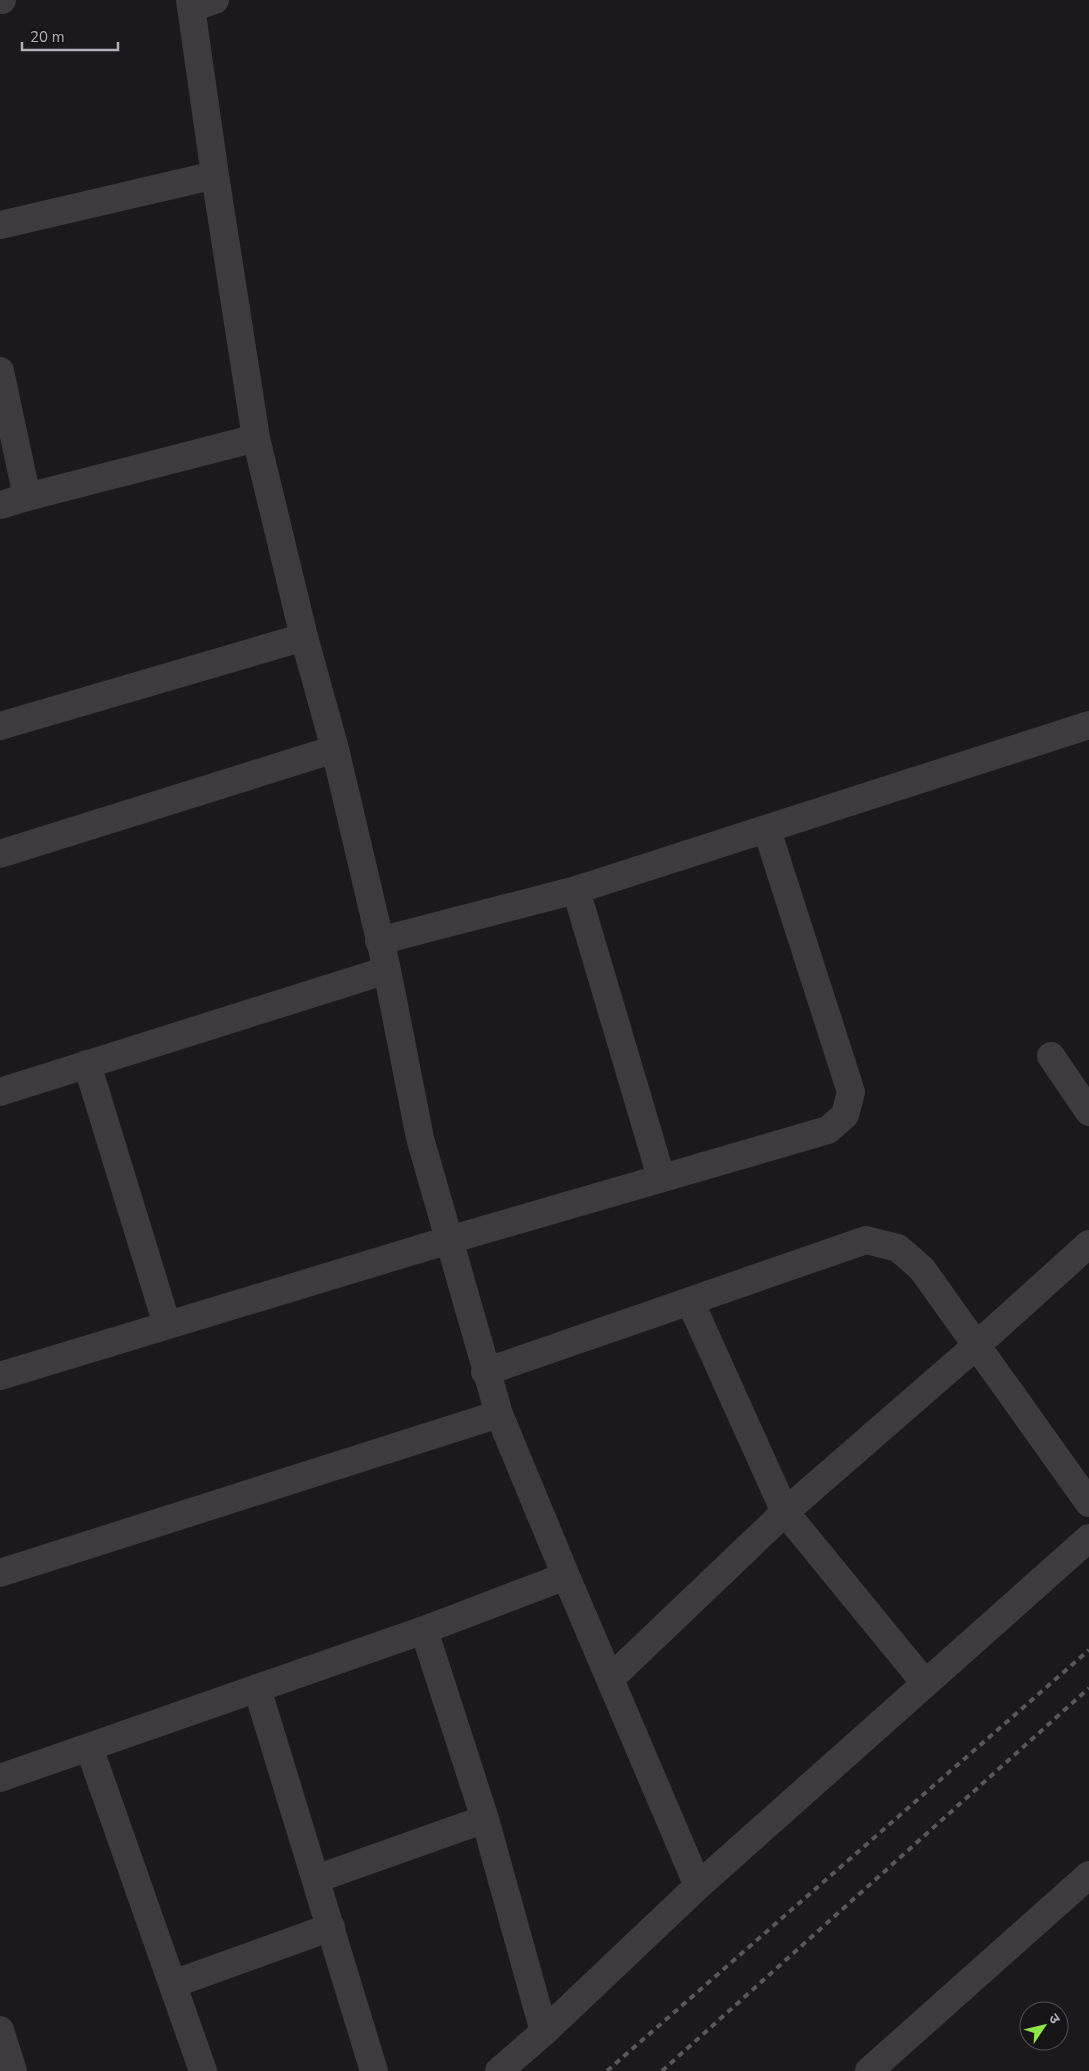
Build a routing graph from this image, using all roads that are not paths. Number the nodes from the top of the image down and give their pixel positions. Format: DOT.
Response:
graph roads {
  1 [pos="199,3"];
  2 [pos="215,175"];
  3 [pos="0,225"];
  4 [pos="0,371"];
  5 [pos="256,438"];
  6 [pos="27,497"];
  7 [pos="0,506"];
  8 [pos="304,637"];
  9 [pos="1089,725"];
  10 [pos="0,726"];
  11 [pos="335,750"];
  12 [pos="767,830"];
  13 [pos="0,854"];
  14 [pos="576,890"];
  15 [pos="379,941"];
  16 [pos="387,970"];
  17 [pos="1050,1056"];
  18 [pos="86,1064"];
  19 [pos="0,1092"];
  20 [pos="1089,1112"];
  21 [pos="661,1177"];
  22 [pos="449,1240"];
  23 [pos="1089,1244"];
  24 [pos="690,1300"];
  25 [pos="167,1325"];
  26 [pos="977,1345"];
  27 [pos="486,1372"];
  28 [pos="0,1376"];
  29 [pos="499,1414"];
  30 [pos="1089,1503"];
  31 [pos="785,1512"];
  32 [pos="1089,1538"];
  33 [pos="0,1573"];
  34 [pos="566,1576"];
  35 [pos="424,1630"];
  36 [pos="611,1678"];
  37 [pos="924,1682"];
  38 [pos="257,1688"];
  39 [pos="89,1747"];
  40 [pos="0,1778"];
  41 [pos="485,1819"];
  42 [pos="1089,1875"];
  43 [pos="316,1878"];
  44 [pos="698,1886"];
  45 [pos="331,1927"];
  46 [pos="173,1984"];
  47 [pos="0,2030"];
  48 [pos="544,2032"];
  49 [pos="13,2071"];
  50 [pos="203,2071"];
  51 [pos="374,2071"];
  52 [pos="499,2071"];
  53 [pos="869,2071"];
  1 -- 2 [label="street"];
  2 -- 3 [label="street"];
  2 -- 5 [label="street"];
  4 -- 6 [label="street"];
  5 -- 6 [label="street"];
  5 -- 8 [label="street"];
  6 -- 7 [label="street"];
  8 -- 10 [label="street"];
  8 -- 11 [label="street"];
  9 -- 12 [label="street"];
  11 -- 13 [label="street"];
  11 -- 15 [label="street"];
  12 -- 14 [label="street"];
  12 -- 21 [label="street"];
  14 -- 15 [label="street"];
  14 -- 21 [label="street"];
  15 -- 16 [label="street"];
  16 -- 18 [label="street"];
  16 -- 22 [label="street"];
  17 -- 20 [label="street"];
  18 -- 19 [label="street"];
  18 -- 25 [label="street"];
  21 -- 22 [label="street"];
  22 -- 25 [label="street"];
  22 -- 27 [label="street"];
  23 -- 26 [label="street"];
  24 -- 26 [label="street"];
  24 -- 27 [label="street"];
  24 -- 31 [label="street"];
  25 -- 28 [label="street"];
  26 -- 30 [label="street"];
  26 -- 31 [label="street"];
  27 -- 29 [label="street"];
  29 -- 33 [label="street"];
  29 -- 34 [label="street"];
  31 -- 36 [label="street"];
  31 -- 37 [label="street"];
  32 -- 37 [label="street"];
  34 -- 35 [label="street"];
  34 -- 36 [label="street"];
  35 -- 38 [label="street"];
  35 -- 41 [label="street"];
  36 -- 44 [label="street"];
  37 -- 44 [label="street"];
  38 -- 39 [label="street"];
  38 -- 43 [label="street"];
  39 -- 40 [label="street"];
  39 -- 46 [label="street"];
  41 -- 43 [label="street"];
  41 -- 48 [label="street"];
  42 -- 53 [label="street"];
  43 -- 45 [label="street"];
  44 -- 48 [label="street"];
  45 -- 46 [label="street"];
  45 -- 51 [label="street"];
  46 -- 50 [label="street"];
  47 -- 49 [label="street"];
  48 -- 52 [label="street"];
}
